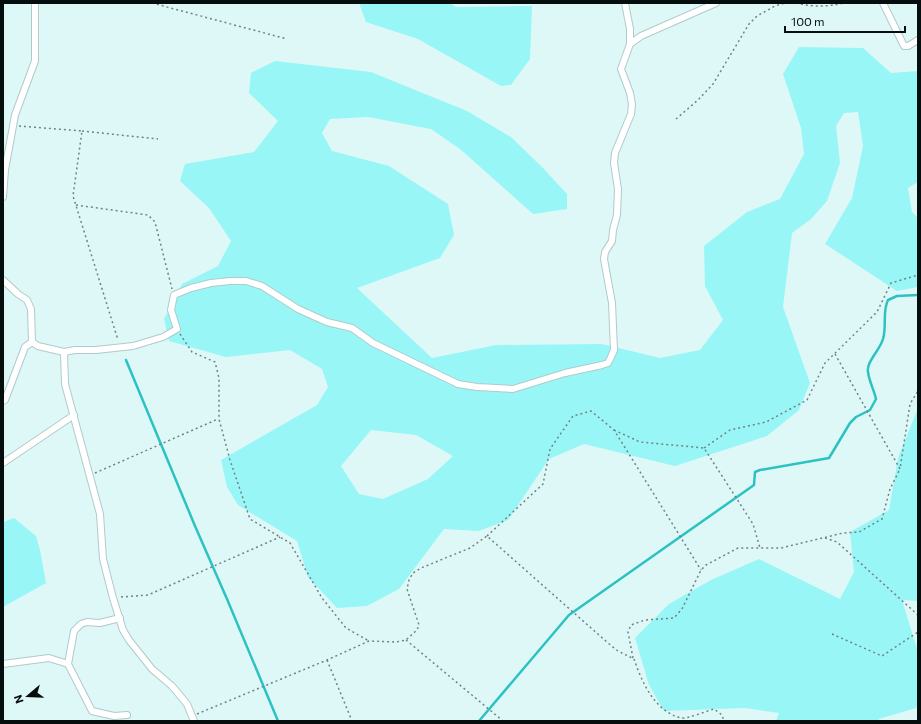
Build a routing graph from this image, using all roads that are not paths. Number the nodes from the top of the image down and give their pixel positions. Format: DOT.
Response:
graph roads {
  1 [pos="35,3"];
  2 [pos="625,3"];
  3 [pos="716,3"];
  4 [pos="883,3"];
  5 [pos="918,40"];
  6 [pos="630,44"];
  7 [pos="3,197"];
  8 [pos="3,280"];
  9 [pos="32,342"];
  10 [pos="64,352"];
  11 [pos="3,401"];
  12 [pos="74,415"];
  13 [pos="3,463"];
  14 [pos="120,618"];
  15 [pos="3,664"];
  16 [pos="68,664"];
  17 [pos="127,715"];
  18 [pos="193,718"];
  1 -- 7 [label="street"];
  2 -- 6 [label="street"];
  3 -- 6 [label="street"];
  4 -- 5 [label="street"];
  6 -- 10 [label="street"];
  8 -- 9 [label="street"];
  9 -- 10 [label="street"];
  9 -- 11 [label="street"];
  10 -- 12 [label="street"];
  12 -- 13 [label="street"];
  12 -- 14 [label="street"];
  14 -- 16 [label="street"];
  14 -- 18 [label="street"];
  15 -- 16 [label="street"];
  16 -- 17 [label="street"];
}
